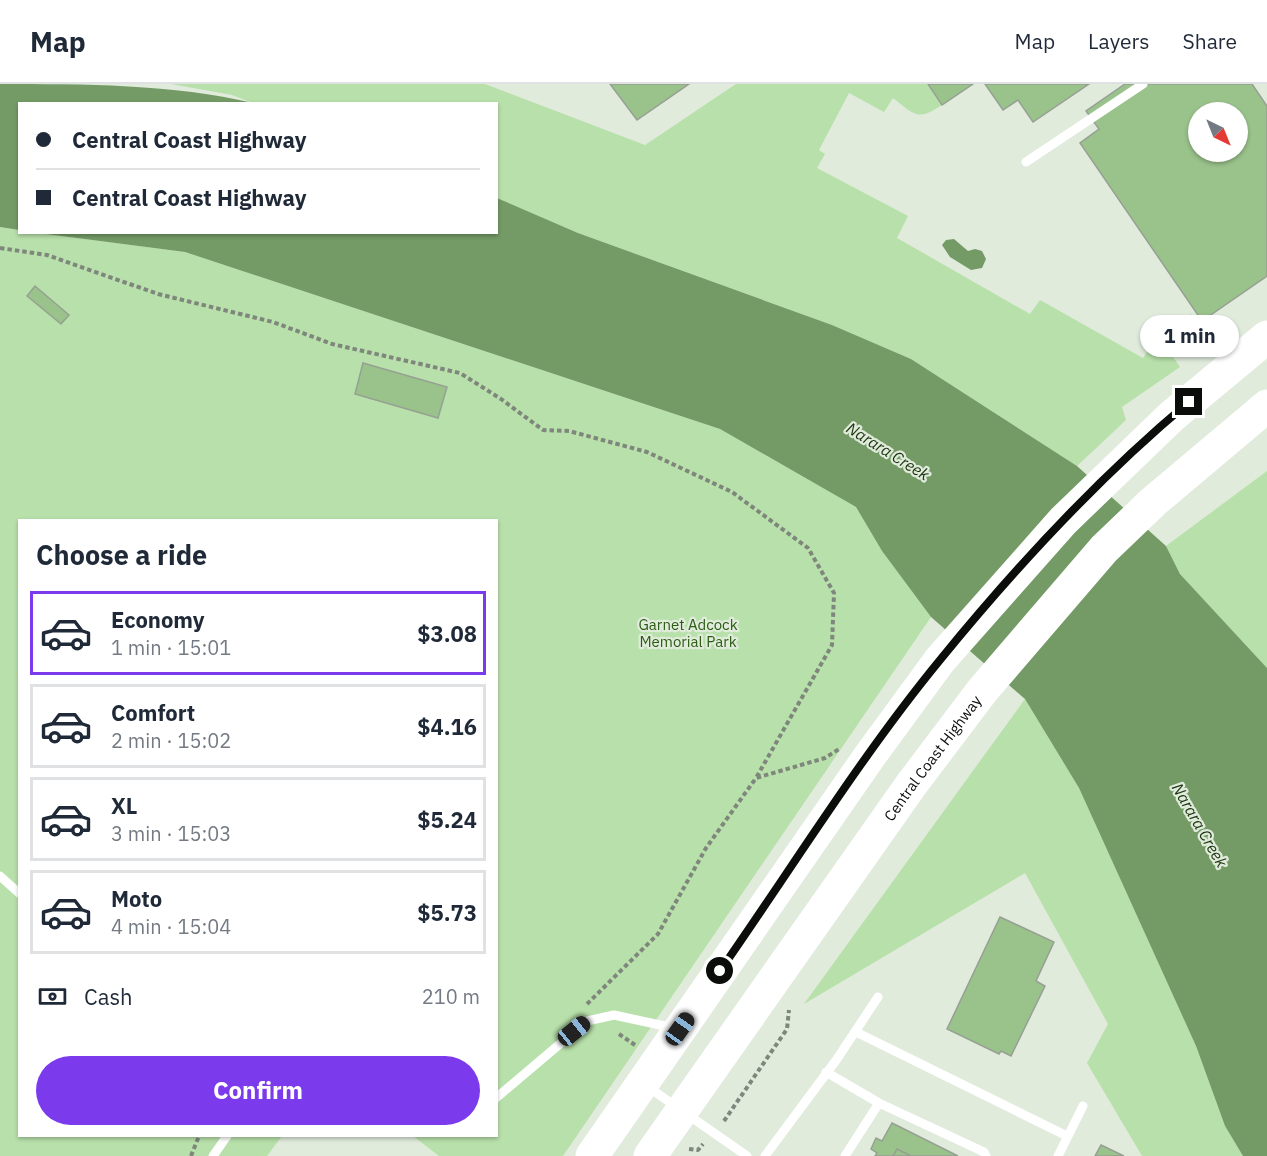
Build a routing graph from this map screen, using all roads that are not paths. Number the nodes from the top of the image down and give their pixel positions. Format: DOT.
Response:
graph roads {
  1 [pos="1143,84"];
  2 [pos="1026,162"];
  3 [pos="1267,337"];
  4 [pos="1267,406"];
  5 [pos="0,876"];
  6 [pos="18,892"];
  7 [pos="878,998"];
  8 [pos="680,1029"];
  9 [pos="856,1032"];
  10 [pos="826,1072"];
  11 [pos="642,1083"];
  12 [pos="498,1096"];
  13 [pos="879,1103"];
  14 [pos="1083,1106"];
  15 [pos="682,1110"];
  16 [pos="226,1137"];
  17 [pos="1067,1137"];
  18 [pos="213,1156"];
  19 [pos="592,1156"];
  20 [pos="650,1156"];
  21 [pos="747,1156"];
  22 [pos="765,1156"];
  23 [pos="845,1156"];
  24 [pos="986,1156"];
  25 [pos="1058,1156"];
  1 -- 2 [label="lane"];
  3 -- 8 [label="highway"];
  4 -- 15 [label="highway, Central Coast Highway"];
  5 -- 6 [label="lane"];
  7 -- 9 [label="lane"];
  8 -- 11 [label="highway"];
  8 -- 12 [label="lane"];
  9 -- 10 [label="lane"];
  9 -- 17 [label="lane"];
  10 -- 13 [label="lane"];
  10 -- 22 [label="lane"];
  11 -- 15 [label="lane"];
  11 -- 19 [label="highway"];
  13 -- 23 [label="lane"];
  13 -- 24 [label="lane"];
  14 -- 17 [label="lane"];
  15 -- 20 [label="highway, Central Coast Highway"];
  15 -- 21 [label="lane"];
  16 -- 18 [label="lane"];
  17 -- 25 [label="lane"];
}
